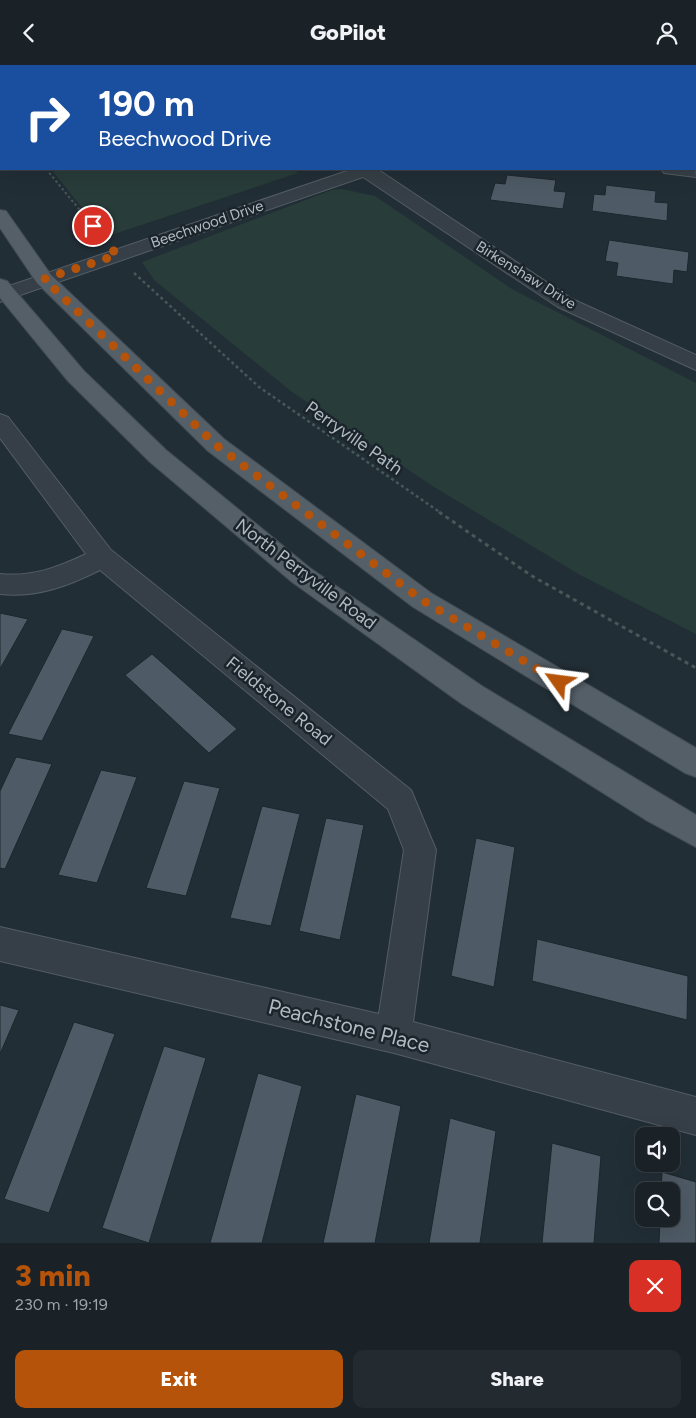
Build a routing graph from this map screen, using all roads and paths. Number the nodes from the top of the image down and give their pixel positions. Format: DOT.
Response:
graph roads {
  1 [pos="47,170"];
  2 [pos="364,170"];
  3 [pos="368,170"];
  4 [pos="679,170"];
  5 [pos="696,172"];
  6 [pos="0,215"];
  7 [pos="117,255"];
  8 [pos="44,279"];
  9 [pos="2,292"];
  10 [pos="696,363"];
  11 [pos="0,422"];
  12 [pos="102,557"];
  13 [pos="0,584"];
  14 [pos="696,668"];
  15 [pos="696,764"];
  16 [pos="696,832"];
  17 [pos="0,944"];
  18 [pos="394,1035"];
  19 [pos="696,1116"];
  1 -- 7 [label="path, Perryville Path"];
  2 -- 7 [label="street, Beechwood Drive"];
  3 -- 10 [label="street, Birkenshaw Drive"];
  4 -- 5 [label="street"];
  6 -- 8 [label="main road"];
  7 -- 8 [label="street, Beechwood Drive"];
  7 -- 14 [label="path, Perryville Path"];
  8 -- 9 [label="street, Beechwood Drive"];
  8 -- 15 [label="main road"];
  9 -- 16 [label="main road, North Perryville Road"];
  11 -- 12 [label="street, Fieldstone Road"];
  12 -- 13 [label="street"];
  12 -- 18 [label="street, Fieldstone Road"];
  17 -- 18 [label="street, Peachstone Place"];
  18 -- 19 [label="street, Peachstone Place"];
}
